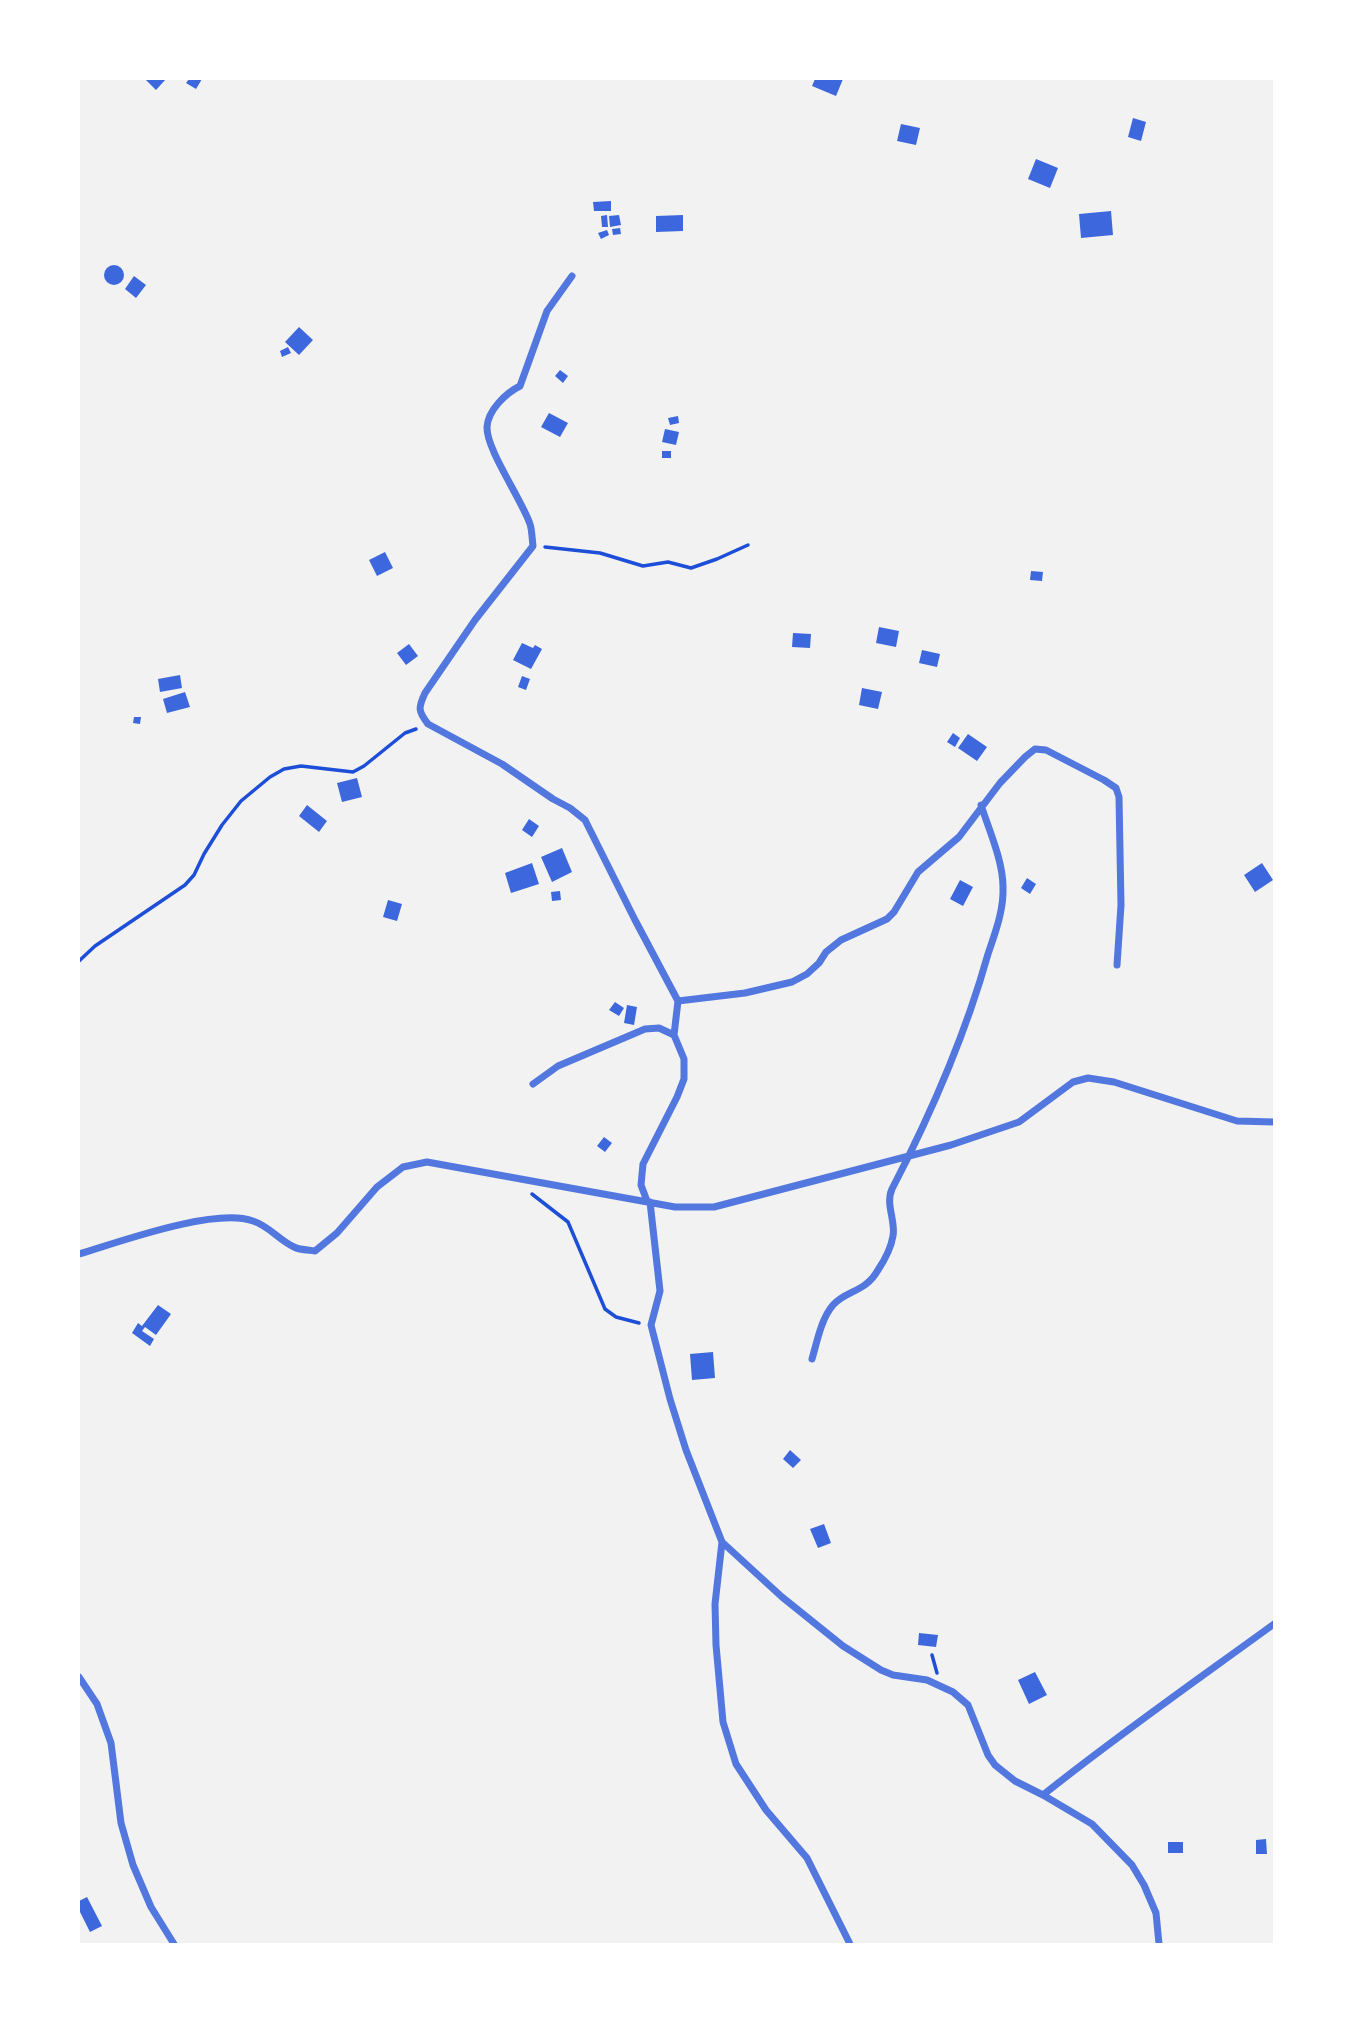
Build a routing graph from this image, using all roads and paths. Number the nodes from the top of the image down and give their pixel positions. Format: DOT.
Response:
graph roads {
  1 [pos="572,276"];
  2 [pos="533,545"];
  3 [pos="748,545"];
  4 [pos="428,724"];
  5 [pos="981,805"];
  6 [pos="79,961"];
  7 [pos="1117,965"];
  8 [pos="678,1001"];
  9 [pos="674,1035"];
  10 [pos="533,1084"];
  11 [pos="1274,1122"];
  12 [pos="910,1154"];
  13 [pos="530,1192"];
  14 [pos="648,1201"];
  15 [pos="79,1254"];
  16 [pos="651,1325"];
  17 [pos="812,1359"];
  18 [pos="722,1542"];
  19 [pos="1274,1624"];
  20 [pos="79,1676"];
  21 [pos="1043,1795"];
  22 [pos="174,1944"];
  23 [pos="849,1944"];
  24 [pos="1159,1944"];
  1 -- 2 [label="street"];
  2 -- 3 [label="path"];
  2 -- 4 [label="street"];
  4 -- 6 [label="path"];
  4 -- 8 [label="street"];
  5 -- 7 [label="street"];
  5 -- 8 [label="street"];
  5 -- 12 [label="street"];
  8 -- 9 [label="street"];
  9 -- 10 [label="street"];
  9 -- 14 [label="street"];
  11 -- 12 [label="street"];
  12 -- 14 [label="street"];
  12 -- 17 [label="street"];
  13 -- 16 [label="path"];
  14 -- 15 [label="street"];
  14 -- 16 [label="street"];
  16 -- 18 [label="street"];
  18 -- 21 [label="street"];
  18 -- 23 [label="street"];
  19 -- 21 [label="street"];
  20 -- 22 [label="street"];
  21 -- 24 [label="street"];
}
